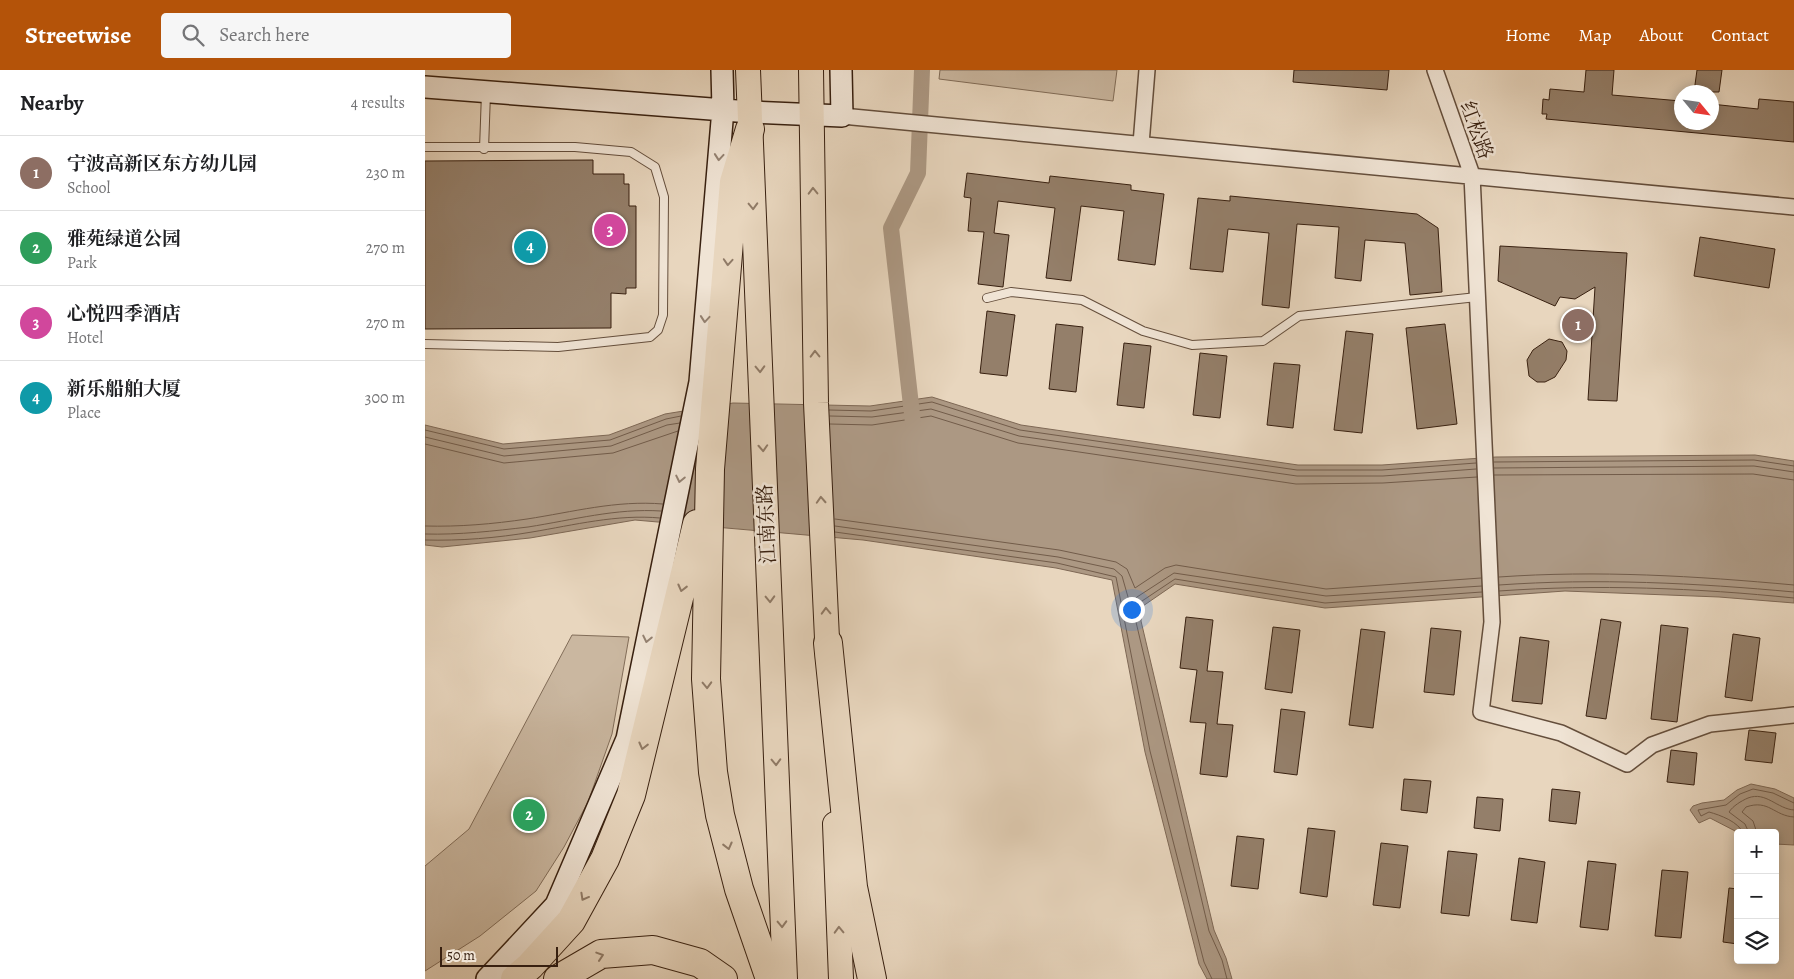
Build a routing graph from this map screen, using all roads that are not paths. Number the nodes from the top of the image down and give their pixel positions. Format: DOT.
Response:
graph roads {
  1 [pos="722,70"];
  2 [pos="748,70"];
  3 [pos="811,70"];
  4 [pos="841,70"];
  5 [pos="1147,70"];
  6 [pos="1435,70"];
  7 [pos="425,87"];
  8 [pos="486,91"];
  9 [pos="723,109"];
  10 [pos="812,113"];
  11 [pos="842,116"];
  12 [pos="750,120"];
  13 [pos="1141,144"];
  14 [pos="425,147"];
  15 [pos="484,149"];
  16 [pos="1472,175"];
  17 [pos="1794,207"];
  18 [pos="1477,296"];
  19 [pos="987,298"];
  20 [pos="425,344"];
  21 [pos="701,542"];
  22 [pos="828,643"];
  23 [pos="1794,715"];
  24 [pos="487,979"];
  25 [pos="515,979"];
  26 [pos="558,979"];
  27 [pos="723,979"];
  28 [pos="770,979"];
  29 [pos="785,979"];
  30 [pos="841,979"];
  31 [pos="872,979"];
  1 -- 9 [label="main road"];
  2 -- 12 [label="main road, 江南东路"];
  3 -- 10 [label="main road"];
  4 -- 11 [label="main road"];
  5 -- 13 [label="street"];
  6 -- 16 [label="street, 红松路"];
  7 -- 8 [label="main road"];
  8 -- 9 [label="main road"];
  8 -- 15 [label="lane"];
  9 -- 12 [label="main road"];
  9 -- 24 [label="main road, one-way"];
  10 -- 11 [label="main road"];
  10 -- 12 [label="main road"];
  22 -- 10 [label="main road, one-way"];
  11 -- 13 [label="street"];
  12 -- 21 [label="highway, one-way"];
  12 -- 29 [label="main road, 江南东路, one-way"];
  13 -- 16 [label="street"];
  14 -- 15 [label="lane"];
  15 -- 20 [label="lane"];
  16 -- 17 [label="street"];
  16 -- 18 [label="street, 红松路"];
  18 -- 19 [label="lane"];
  18 -- 23 [label="street, 红松路"];
  21 -- 25 [label="highway, one-way"];
  21 -- 28 [label="highway, one-way"];
  30 -- 22 [label="main road, one-way"];
  22 -- 31 [label="highway"];
  26 -- 27 [label="highway, one-way"];
}
